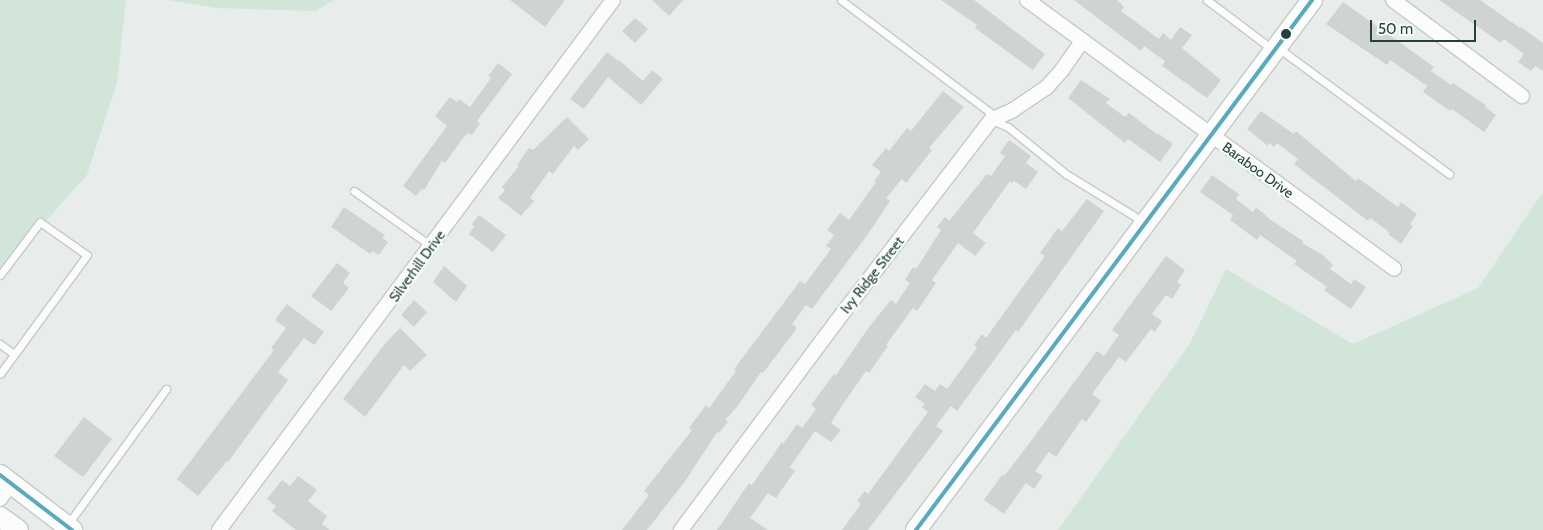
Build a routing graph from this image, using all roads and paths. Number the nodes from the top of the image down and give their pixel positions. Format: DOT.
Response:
graph roads {
  1 [pos="613,0"];
  2 [pos="841,0"];
  3 [pos="1027,0"];
  4 [pos="1207,0"];
  5 [pos="1312,0"];
  6 [pos="1393,0"];
  7 [pos="1082,41"];
  8 [pos="1276,48"];
  9 [pos="1522,96"];
  10 [pos="994,119"];
  11 [pos="1210,135"];
  12 [pos="1449,174"];
  13 [pos="354,192"];
  14 [pos="1147,224"];
  15 [pos="431,247"];
  16 [pos="1394,269"];
  17 [pos="0,275"];
  18 [pos="0,344"];
  19 [pos="14,354"];
  20 [pos="0,374"];
  21 [pos="166,389"];
  22 [pos="4,486"];
  23 [pos="0,516"];
  24 [pos="70,528"];
  25 [pos="18,530"];
  26 [pos="219,530"];
  27 [pos="681,530"];
  28 [pos="916,530"];
  1 -- 15 [label="street, Silverhill Drive"];
  2 -- 10 [label="lane"];
  3 -- 7 [label="street, Baraboo Drive"];
  4 -- 8 [label="lane"];
  5 -- 8 [label="street"];
  6 -- 9 [label="street"];
  7 -- 10 [label="street, Ivy Ridge Street"];
  7 -- 11 [label="street, Baraboo Drive"];
  8 -- 11 [label="street"];
  8 -- 12 [label="lane"];
  10 -- 14 [label="lane"];
  10 -- 27 [label="street, Ivy Ridge Street"];
  11 -- 14 [label="street"];
  11 -- 16 [label="street, Baraboo Drive"];
  13 -- 15 [label="lane"];
  14 -- 28 [label="street"];
  15 -- 26 [label="street, Silverhill Drive"];
  17 -- 19 [label="lane"];
  18 -- 19 [label="lane"];
  19 -- 20 [label="lane"];
  21 -- 24 [label="lane"];
  22 -- 24 [label="street"];
  23 -- 25 [label="street"];
}
